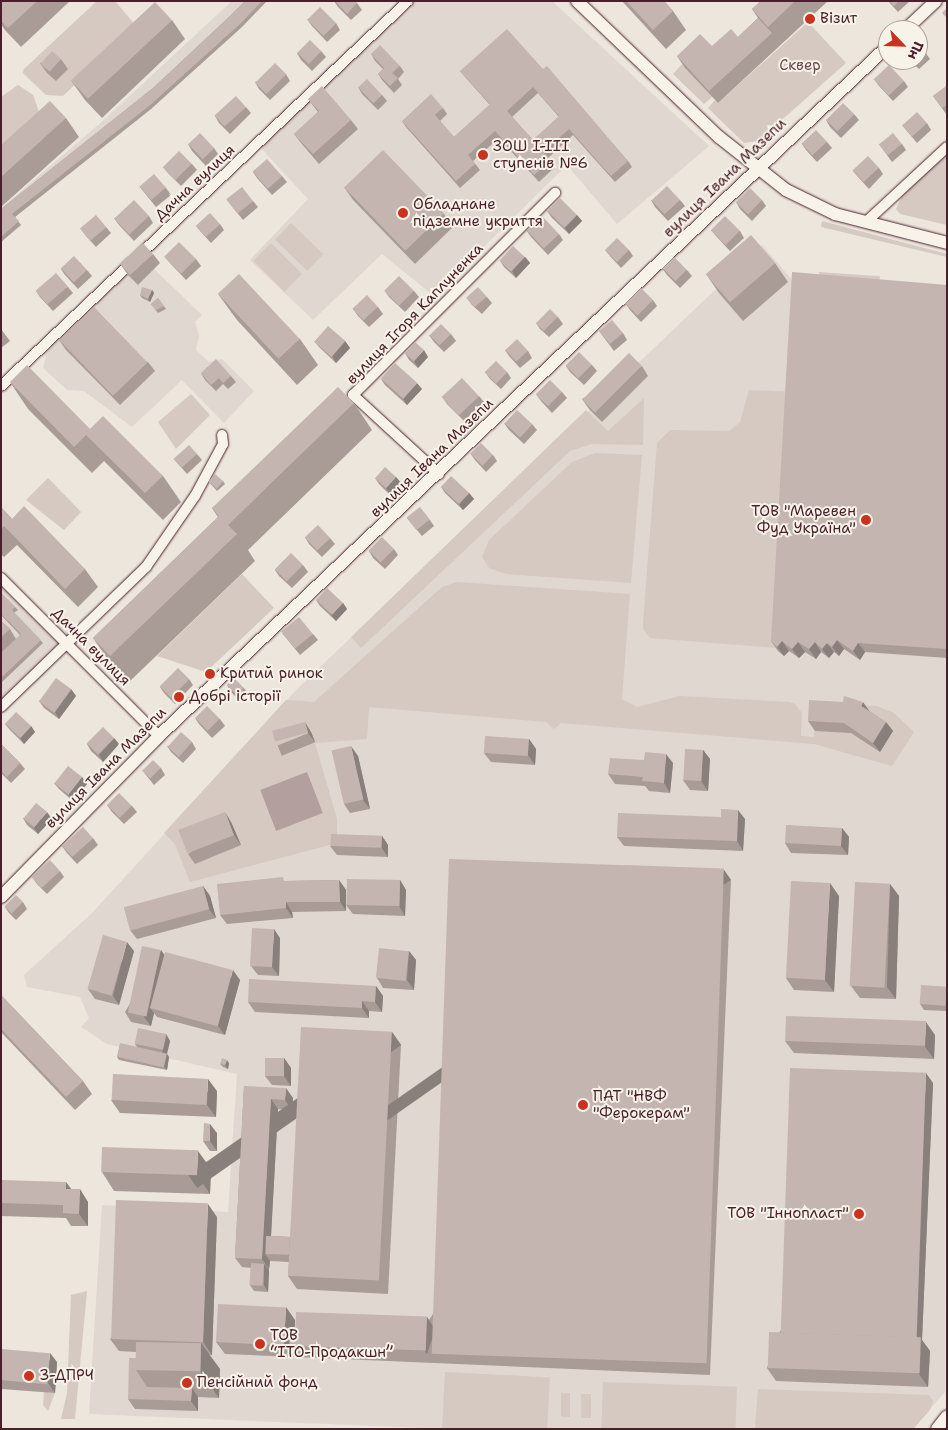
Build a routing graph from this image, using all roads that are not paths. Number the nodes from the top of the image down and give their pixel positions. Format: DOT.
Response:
graph roads {
  1 [pos="408,1"];
  2 [pos="576,1"];
  3 [pos="936,1"];
  4 [pos="916,20"];
  5 [pos="878,55"];
  6 [pos="947,147"];
  7 [pos="757,169"];
  8 [pos="555,193"];
  9 [pos="866,222"];
  10 [pos="947,243"];
  11 [pos="1,386"];
  12 [pos="222,435"];
  13 [pos="439,474"];
  14 [pos="1,578"];
  15 [pos="67,645"];
  16 [pos="1,707"];
  17 [pos="159,736"];
  18 [pos="1,897"];
  1 -- 11 [label="street, Дачна вулиця"];
  2 -- 7 [label="street"];
  3 -- 4 [label="street"];
  5 -- 7 [label="street, вулиця Івана Мазепи"];
  6 -- 9 [label="street"];
  7 -- 9 [label="street"];
  7 -- 13 [label="street, вулиця Івана Мазепи"];
  8 -- 13 [label="street, вулиця Ігоря Каплуненка"];
  9 -- 10 [label="street"];
  12 -- 15 [label="street"];
  13 -- 17 [label="street, вулиця Івана Мазепи"];
  14 -- 15 [label="street, Дачна вулиця"];
  15 -- 16 [label="street"];
  15 -- 17 [label="street, Дачна вулиця"];
  17 -- 18 [label="street, вулиця Івана Мазепи"];
}
